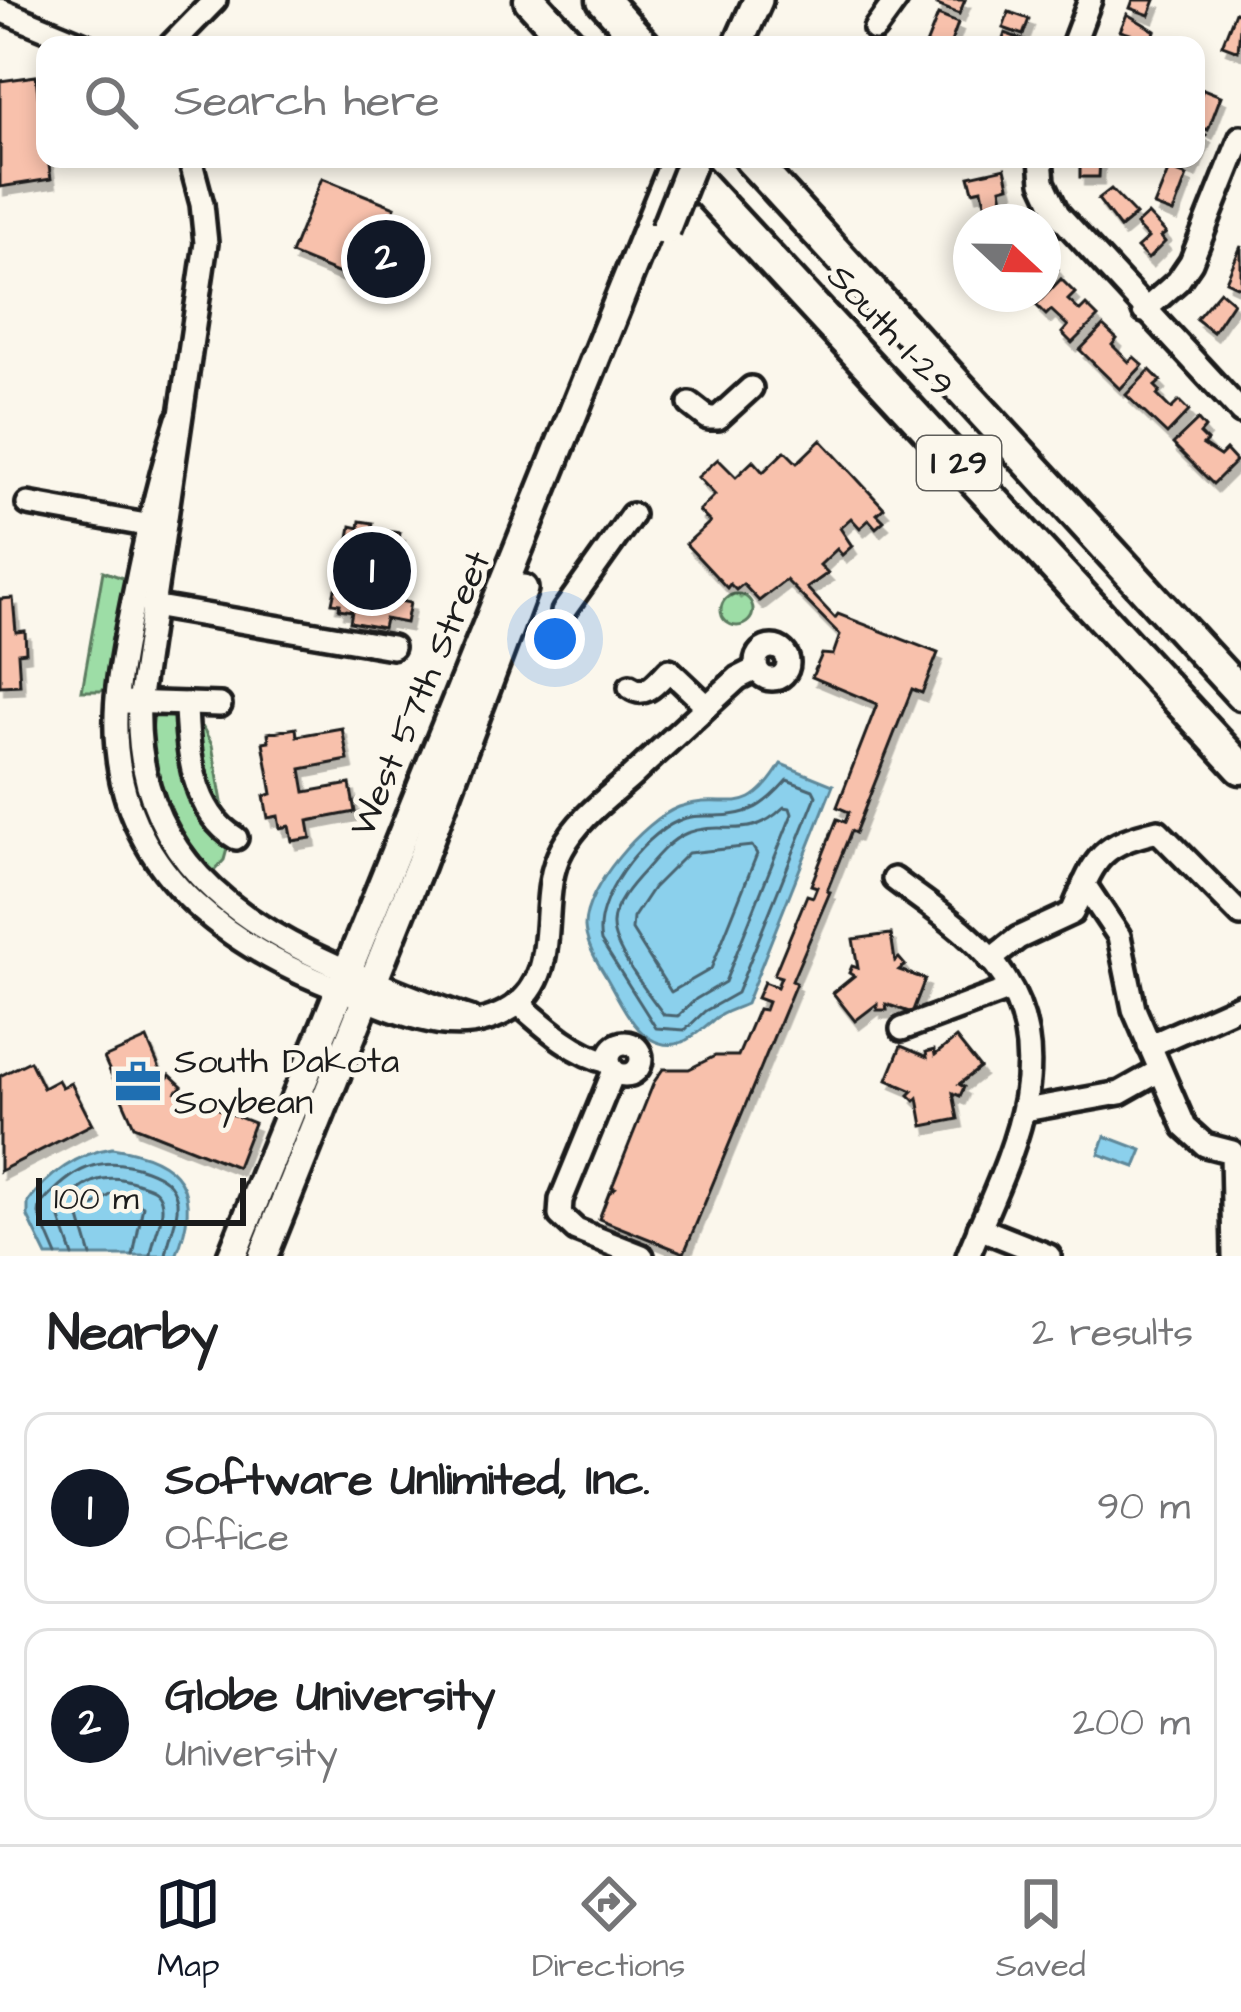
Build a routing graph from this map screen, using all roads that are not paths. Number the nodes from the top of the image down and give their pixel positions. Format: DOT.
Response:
graph roads {
  1 [pos="215,0"];
  2 [pos="530,0"];
  3 [pos="603,0"];
  4 [pos="739,0"];
  5 [pos="758,0"];
  6 [pos="896,0"];
  7 [pos="1090,0"];
  8 [pos="0,10"];
  9 [pos="875,29"];
  10 [pos="63,36"];
  11 [pos="181,36"];
  12 [pos="564,36"];
  13 [pos="636,36"];
  14 [pos="725,36"];
  15 [pos="743,36"];
  16 [pos="1076,36"];
  17 [pos="1241,137"];
  18 [pos="192,168"];
  19 [pos="674,168"];
  20 [pos="685,168"];
  21 [pos="688,168"];
  22 [pos="758,168"];
  23 [pos="1042,168"];
  24 [pos="658,227"];
  25 [pos="1144,311"];
  26 [pos="751,388"];
  27 [pos="690,404"];
  28 [pos="1241,412"];
  29 [pos="28,504"];
  30 [pos="632,515"];
  31 [pos="157,527"];
  32 [pos="152,606"];
  33 [pos="562,612"];
  34 [pos="392,647"];
  35 [pos="756,669"];
  36 [pos="630,688"];
  37 [pos="1241,694"];
  38 [pos="128,703"];
  39 [pos="186,704"];
  40 [pos="220,705"];
  41 [pos="707,706"];
  42 [pos="1241,768"];
  43 [pos="236,838"];
  44 [pos="894,879"];
  45 [pos="1084,884"];
  46 [pos="1241,915"];
  47 [pos="990,960"];
  48 [pos="342,980"];
  49 [pos="1010,988"];
  50 [pos="369,990"];
  51 [pos="518,1003"];
  52 [pos="1241,1005"];
  53 [pos="902,1029"];
  54 [pos="1149,1046"];
  55 [pos="1160,1071"];
  56 [pos="1025,1110"];
  57 [pos="1237,1208"];
  58 [pos="979,1228"];
  59 [pos="232,1256"];
  60 [pos="263,1256"];
  61 [pos="642,1256"];
  62 [pos="968,1256"];
  63 [pos="1049,1256"];
  64 [pos="1234,1256"];
  1 -- 11 [label="street"];
  2 -- 12 [label="highway"];
  3 -- 13 [label="highway"];
  4 -- 14 [label="main road"];
  5 -- 15 [label="main road"];
  6 -- 9 [label="street"];
  7 -- 16 [label="street"];
  8 -- 10 [label="street"];
  17 -- 25 [label="street"];
  18 -- 31 [label="street"];
  19 -- 24 [label="main road, West 57th Street"];
  20 -- 42 [label="highway, South I-29 / I 29"];
  21 -- 24 [label="main road, West 57th Street, bridge"];
  22 -- 37 [label="highway, South I-29 / I 29"];
  23 -- 25 [label="street"];
  24 -- 48 [label="main road, West 57th Street"];
  24 -- 50 [label="main road, West 57th Street"];
  25 -- 28 [label="street"];
  26 -- 27 [label="street"];
  29 -- 31 [label="street"];
  30 -- 33 [label="street"];
  31 -- 32 [label="street"];
  31 -- 38 [label="street"];
  32 -- 34 [label="street"];
  32 -- 38 [label="street"];
  35 -- 41 [label="street"];
  36 -- 41 [label="street"];
  38 -- 39 [label="street"];
  38 -- 48 [label="street"];
  39 -- 40 [label="street"];
  39 -- 43 [label="street"];
  41 -- 51 [label="street"];
  44 -- 47 [label="street"];
  45 -- 46 [label="street"];
  45 -- 47 [label="street"];
  45 -- 54 [label="street"];
  47 -- 49 [label="street"];
  48 -- 50 [label="street"];
  48 -- 59 [label="main road, West 57th Street"];
  49 -- 53 [label="street"];
  49 -- 56 [label="street"];
  50 -- 51 [label="street"];
  50 -- 60 [label="main road, West 57th Street"];
  51 -- 61 [label="street"];
  52 -- 54 [label="street"];
  54 -- 55 [label="street"];
  55 -- 56 [label="street"];
  55 -- 57 [label="street"];
  56 -- 58 [label="street"];
  57 -- 64 [label="street"];
  58 -- 62 [label="street"];
  58 -- 63 [label="street"];
}
